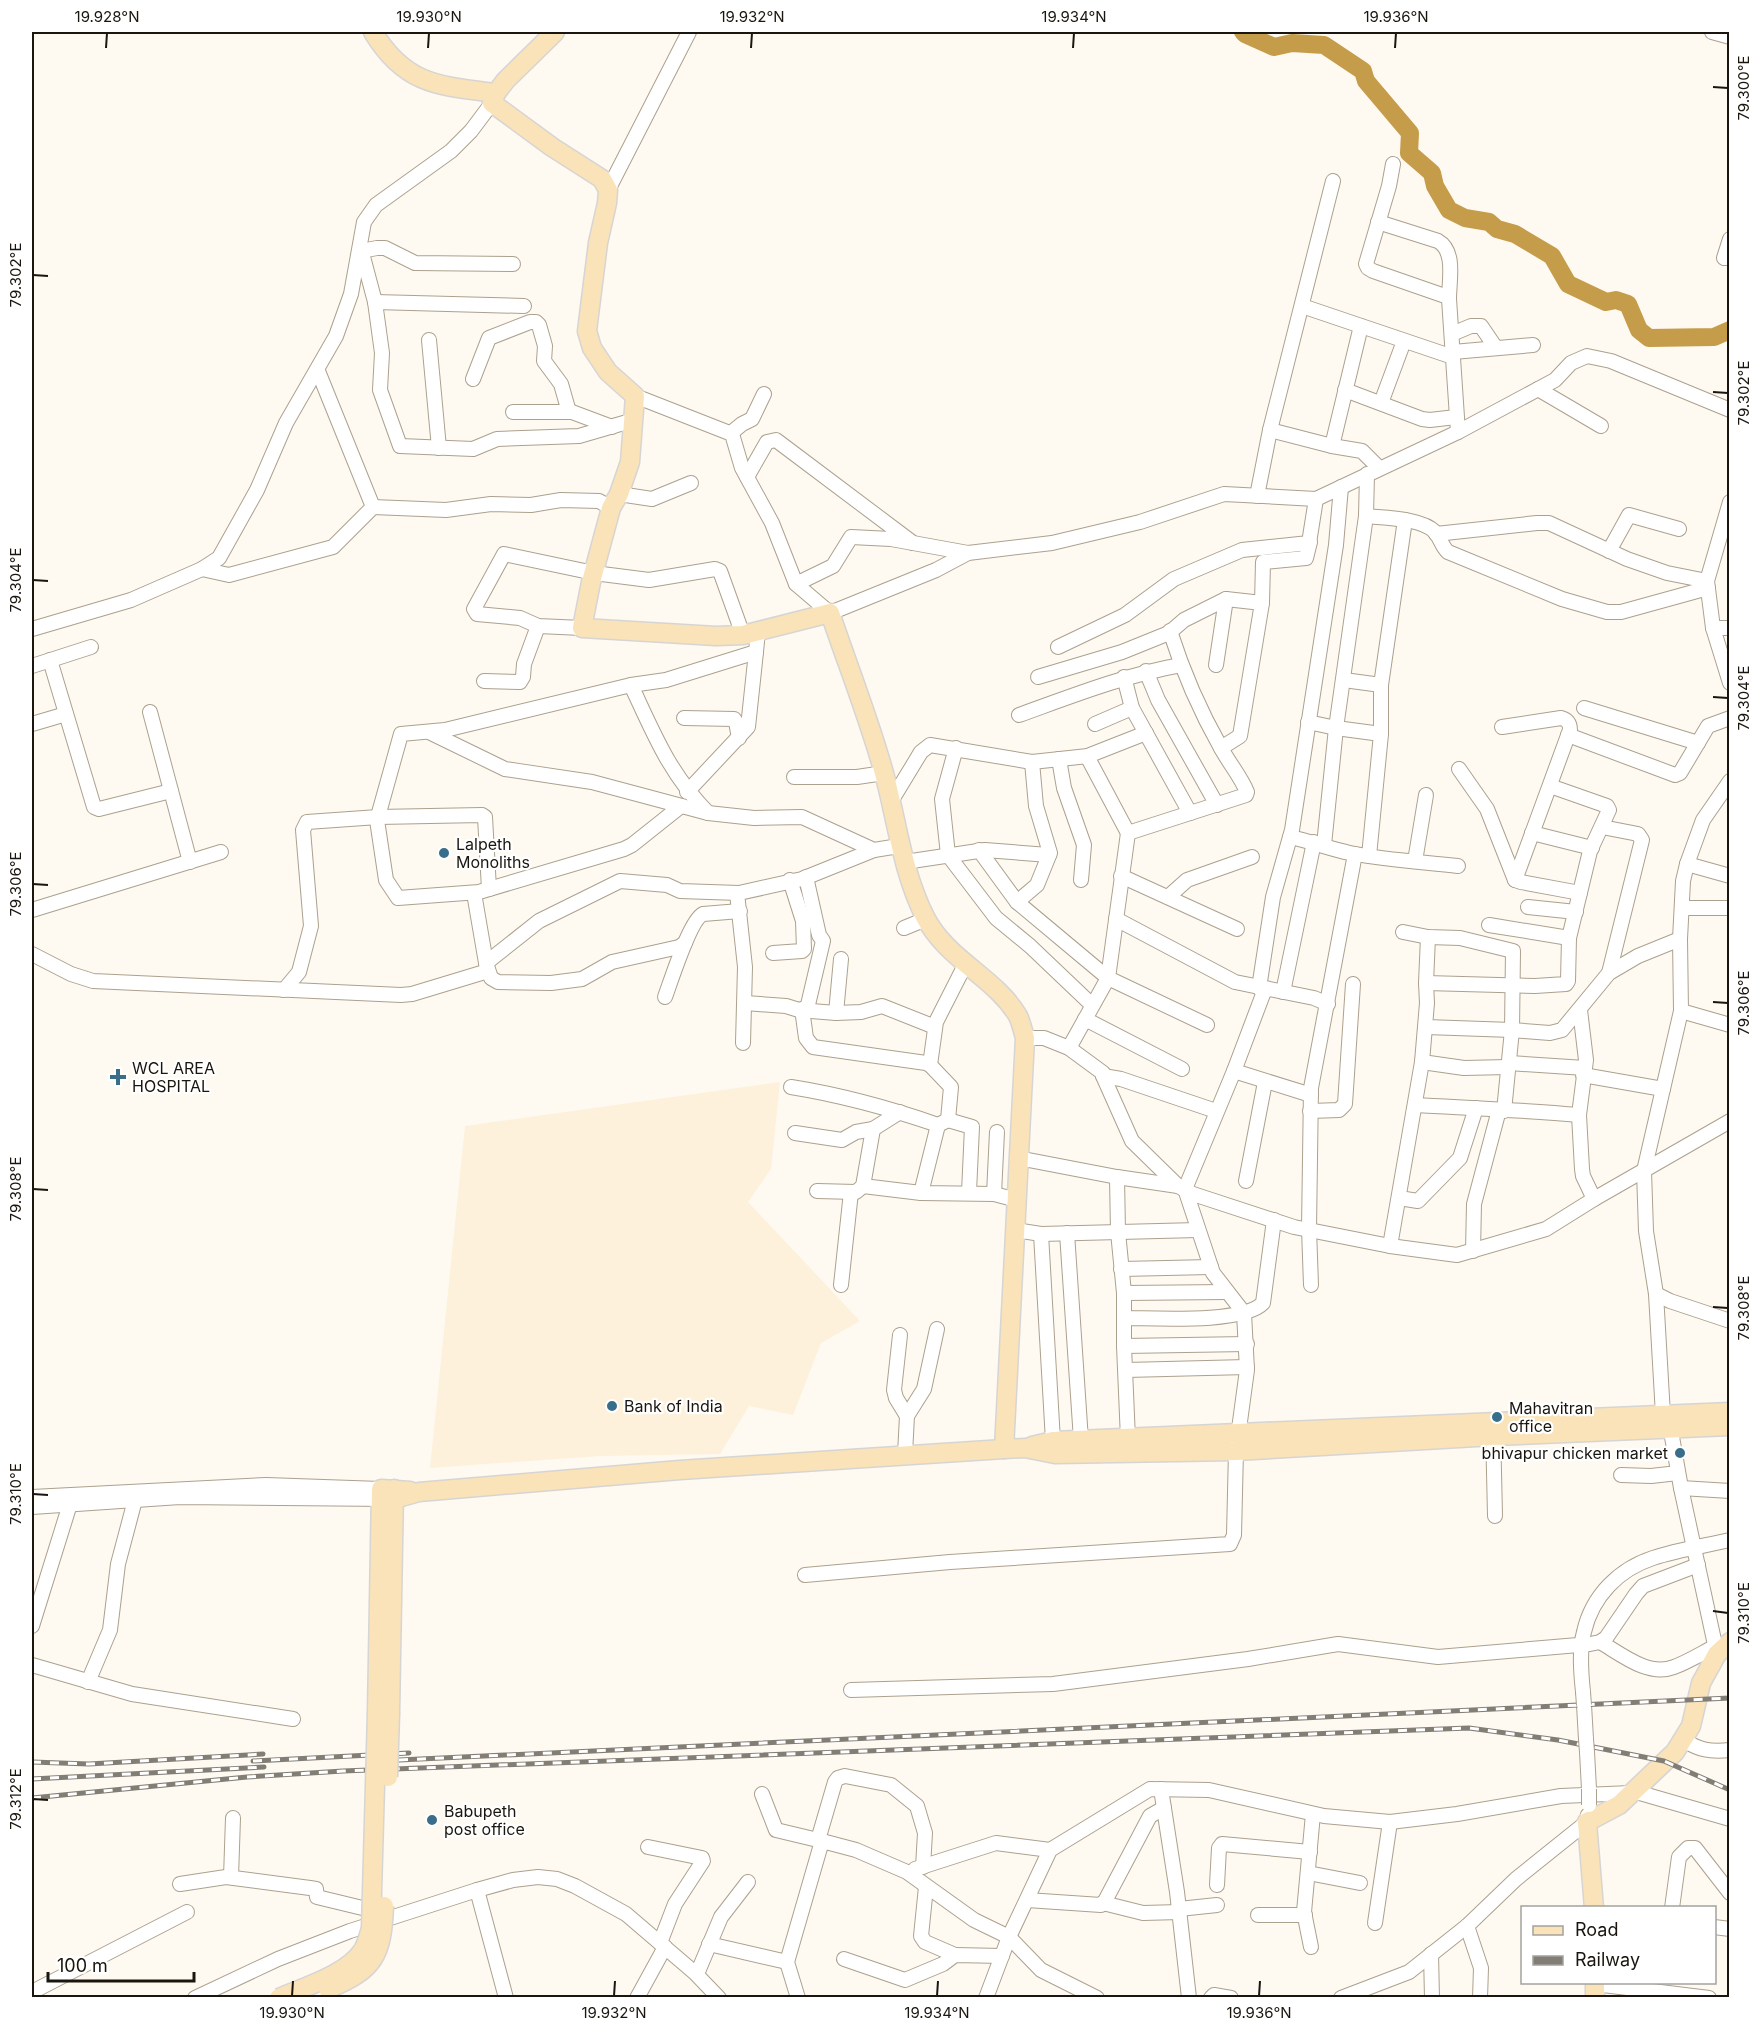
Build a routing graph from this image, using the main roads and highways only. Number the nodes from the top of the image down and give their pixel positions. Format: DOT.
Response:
graph roads {
  1 [pos="373,32"];
  2 [pos="555,32"];
  3 [pos="494,98"];
  4 [pos="1730,1412"];
  5 [pos="1667,1420"];
  6 [pos="1730,1426"];
  7 [pos="1237,1442"];
  8 [pos="1025,1448"];
  9 [pos="1004,1449"];
  10 [pos="1721,1647"];
  11 [pos="384,1713"];
  12 [pos="1594,1906"];
  13 [pos="279,1998"];
  14 [pos="308,1998"];
  1 -- 3 [label="main road"];
  2 -- 3 [label="main road"];
  3 -- 9 [label="main road"];
  4 -- 5 [label="main road"];
  5 -- 6 [label="main road"];
  5 -- 7 [label="main road"];
  7 -- 8 [label="main road"];
  7 -- 8 [label="main road"];
  8 -- 9 [label="main road"];
  9 -- 11 [label="main road"];
  10 -- 12 [label="main road"];
  11 -- 13 [label="main road, bridge"];
  11 -- 14 [label="main road, bridge"];
}
